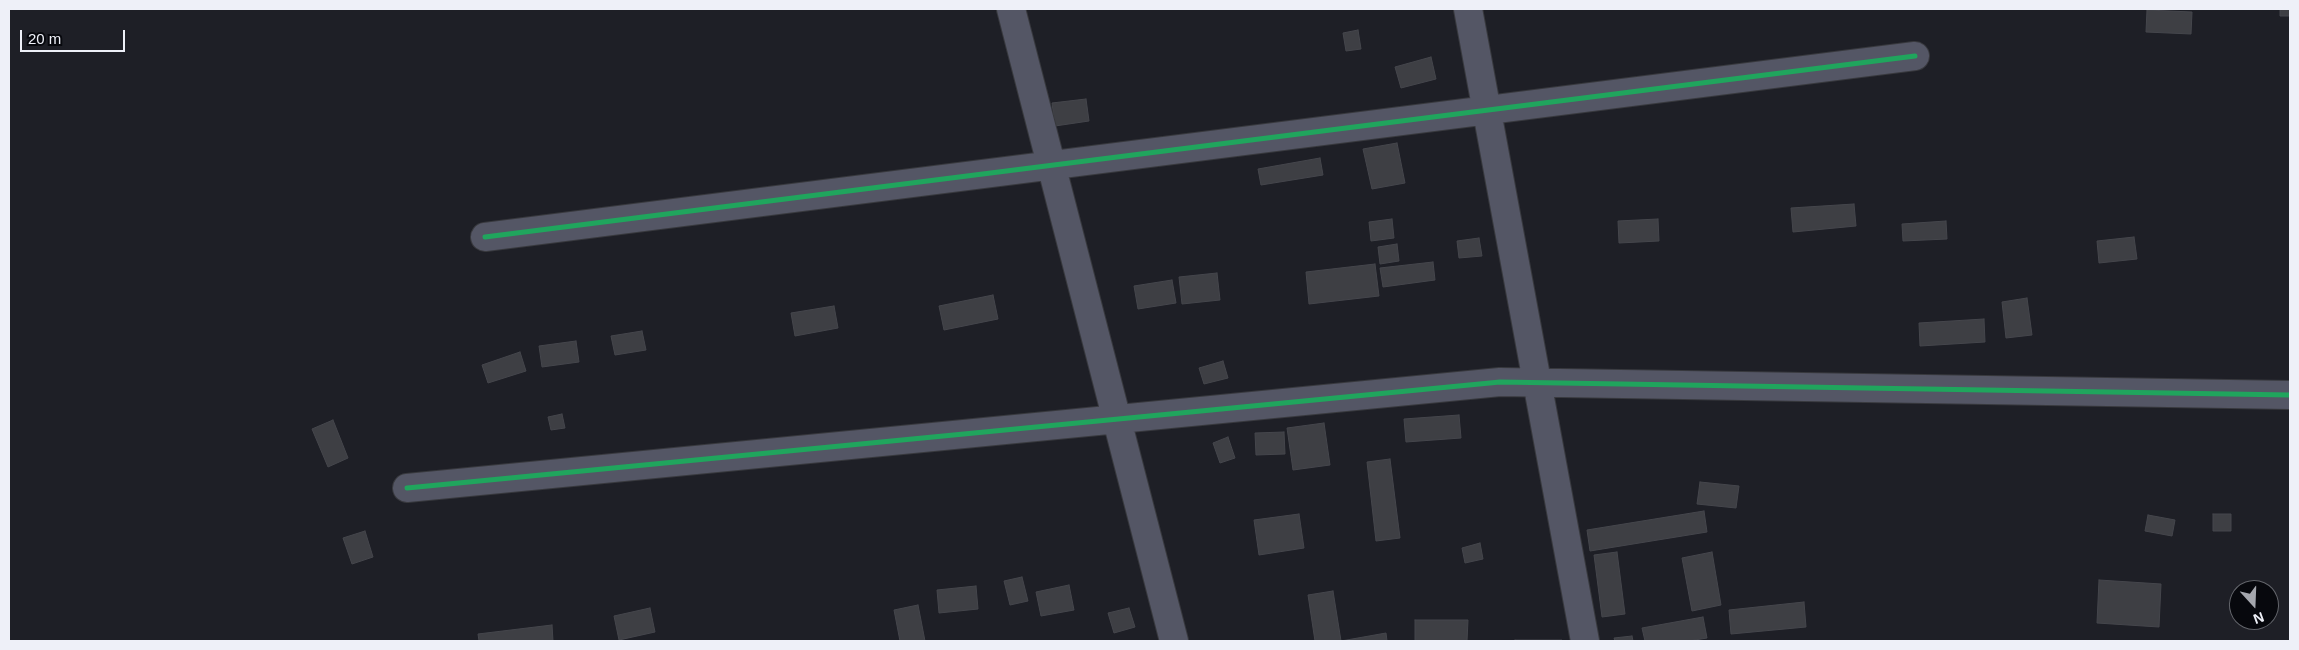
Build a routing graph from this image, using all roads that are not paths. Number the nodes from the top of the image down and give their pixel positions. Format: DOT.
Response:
graph roads {
  1 [pos="1011,9"];
  2 [pos="1468,9"];
  3 [pos="1915,56"];
  4 [pos="1487,110"];
  5 [pos="1052,165"];
  6 [pos="485,237"];
  7 [pos="1538,382"];
  8 [pos="2290,395"];
  9 [pos="1117,419"];
  10 [pos="407,488"];
  11 [pos="1174,641"];
  12 [pos="1585,641"];
  1 -- 5 [label="street"];
  2 -- 4 [label="street"];
  3 -- 4 [label="street"];
  4 -- 5 [label="street"];
  4 -- 7 [label="street"];
  5 -- 6 [label="street"];
  5 -- 9 [label="street"];
  7 -- 8 [label="street"];
  7 -- 9 [label="street"];
  7 -- 12 [label="street"];
  9 -- 10 [label="street"];
  9 -- 11 [label="street"];
}
